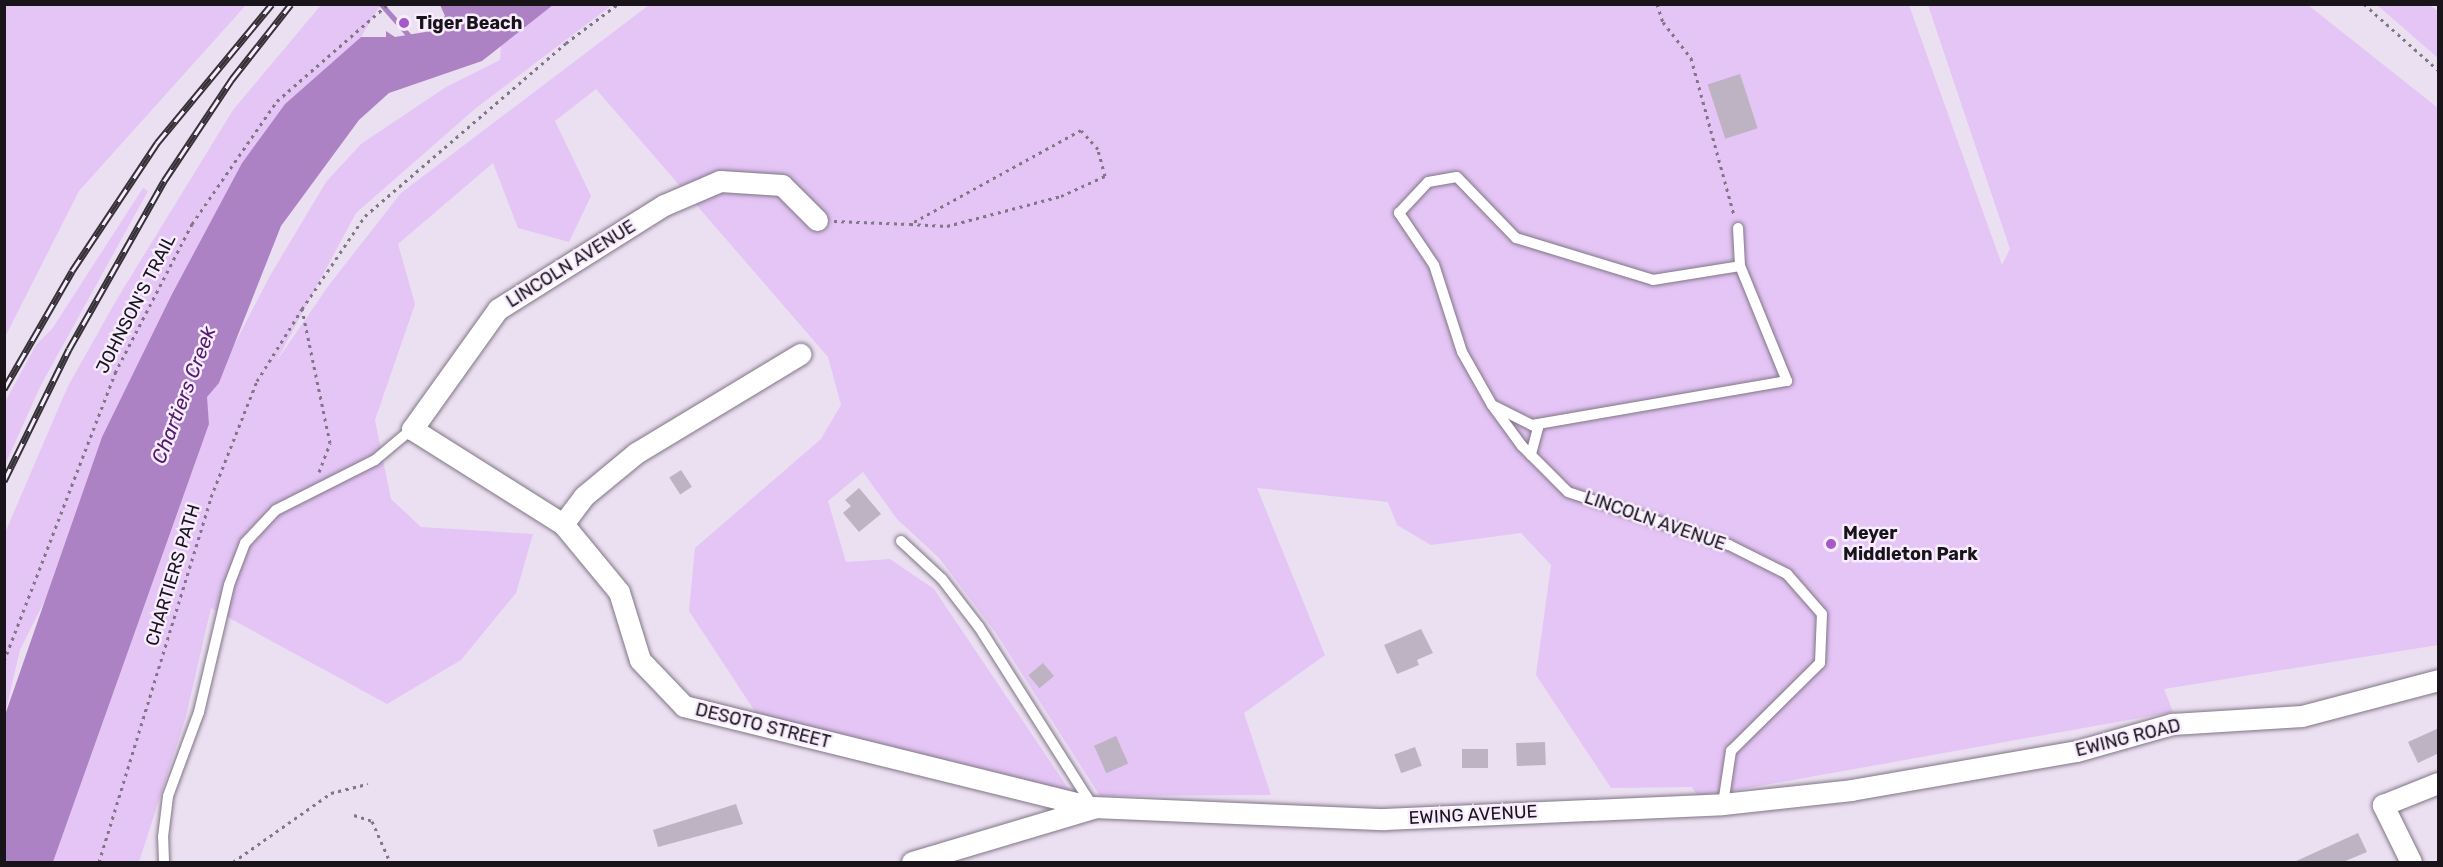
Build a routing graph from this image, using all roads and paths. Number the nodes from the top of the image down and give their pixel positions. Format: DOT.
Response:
graph roads {
  1 [pos="388,4"];
  2 [pos="618,4"];
  3 [pos="1658,4"];
  4 [pos="2364,4"];
  5 [pos="2439,70"];
  6 [pos="817,220"];
  7 [pos="910,224"];
  8 [pos="1738,228"];
  9 [pos="1740,266"];
  10 [pos="302,309"];
  11 [pos="800,354"];
  12 [pos="1492,405"];
  13 [pos="1532,425"];
  14 [pos="412,429"];
  15 [pos="1531,455"];
  16 [pos="313,490"];
  17 [pos="563,524"];
  18 [pos="901,541"];
  19 [pos="4,661"];
  20 [pos="2439,680"];
  21 [pos="2439,783"];
  22 [pos="368,784"];
  23 [pos="1851,790"];
  24 [pos="1723,804"];
  25 [pos="1094,807"];
  26 [pos="354,815"];
  27 [pos="99,862"];
  28 [pos="164,862"];
  29 [pos="233,862"];
  30 [pos="390,862"];
  31 [pos="912,862"];
  32 [pos="2411,862"];
  1 -- 19 [label="path, JOHNSON'S TRAIL"];
  2 -- 10 [label="path, CHARTIERS PATH"];
  3 -- 8 [label="path"];
  4 -- 5 [label="path"];
  6 -- 7 [label="path"];
  6 -- 14 [label="street, LINCOLN AVENUE"];
  7 -- 7 [label="path"];
  8 -- 9 [label="lane"];
  9 -- 12 [label="lane, LINCOLN AVENUE"];
  9 -- 13 [label="lane"];
  10 -- 16 [label="path"];
  10 -- 27 [label="path, CHARTIERS PATH"];
  11 -- 17 [label="street"];
  12 -- 13 [label="lane"];
  12 -- 15 [label="lane, LINCOLN AVENUE"];
  13 -- 15 [label="lane"];
  14 -- 16 [label="lane"];
  14 -- 17 [label="street, DESOTO STREET"];
  15 -- 24 [label="lane, LINCOLN AVENUE"];
  16 -- 28 [label="lane"];
  17 -- 25 [label="street, DESOTO STREET"];
  18 -- 25 [label="lane"];
  20 -- 23 [label="street, EWING ROAD"];
  21 -- 32 [label="street"];
  22 -- 29 [label="path"];
  23 -- 24 [label="street, EWING AVENUE"];
  24 -- 25 [label="street, EWING AVENUE"];
  25 -- 31 [label="street"];
  26 -- 30 [label="path"];
}
